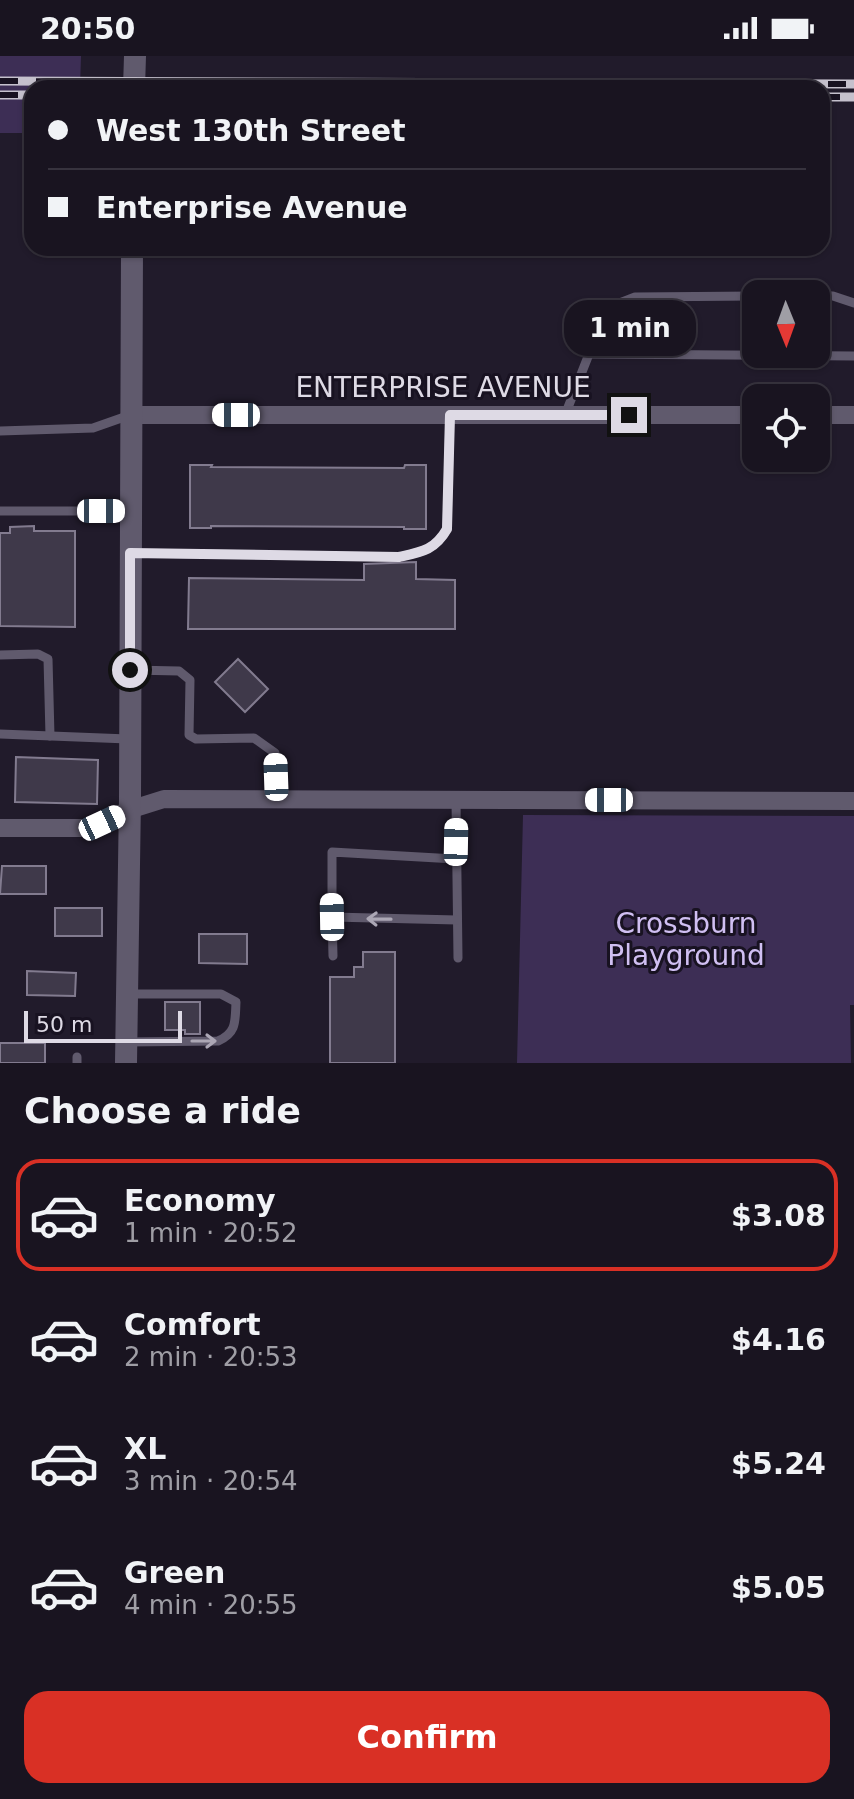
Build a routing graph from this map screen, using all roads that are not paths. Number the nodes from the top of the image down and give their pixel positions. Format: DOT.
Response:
graph roads {
  1 [pos="135,56"];
  2 [pos="134,80"];
  3 [pos="132,256"];
  4 [pos="742,296"];
  5 [pos="830,296"];
  6 [pos="854,303"];
  7 [pos="589,354"];
  8 [pos="854,356"];
  9 [pos="130,415"];
  10 [pos="450,415"];
  11 [pos="565,415"];
  12 [pos="742,415"];
  13 [pos="830,415"];
  14 [pos="854,415"];
  15 [pos="0,431"];
  16 [pos="0,511"];
  17 [pos="130,511"];
  18 [pos="130,553"];
  19 [pos="0,655"];
  20 [pos="130,670"];
  21 [pos="0,734"];
  22 [pos="50,736"];
  23 [pos="130,739"];
  24 [pos="277,799"];
  25 [pos="456,800"];
  26 [pos="854,801"];
  27 [pos="129,810"];
  28 [pos="0,828"];
  29 [pos="455,859"];
  30 [pos="332,917"];
  31 [pos="457,920"];
  32 [pos="333,956"];
  33 [pos="458,958"];
  34 [pos="126,994"];
  35 [pos="126,1052"];
  1 -- 2 [label="main road"];
  3 -- 9 [label="main road"];
  4 -- 7 [label="lane"];
  5 -- 6 [label="lane"];
  7 -- 8 [label="lane"];
  7 -- 11 [label="lane"];
  9 -- 10 [label="street, ENTERPRISE AVENUE"];
  9 -- 15 [label="lane"];
  9 -- 17 [label="main road"];
  10 -- 11 [label="street, ENTERPRISE AVENUE"];
  10 -- 18 [label="lane"];
  11 -- 12 [label="street, ENTERPRISE AVENUE"];
  13 -- 14 [label="street"];
  16 -- 17 [label="lane"];
  17 -- 18 [label="main road"];
  18 -- 20 [label="main road"];
  19 -- 22 [label="lane"];
  20 -- 23 [label="main road"];
  20 -- 24 [label="lane"];
  21 -- 22 [label="lane"];
  22 -- 23 [label="lane"];
  23 -- 27 [label="main road"];
  24 -- 25 [label="street"];
  24 -- 27 [label="street"];
  25 -- 26 [label="street"];
  25 -- 29 [label="lane"];
  27 -- 28 [label="street"];
  27 -- 34 [label="main road"];
  29 -- 30 [label="lane"];
  29 -- 31 [label="lane"];
  31 -- 30 [label="lane, one-way"];
  30 -- 32 [label="lane"];
  31 -- 33 [label="lane"];
  34 -- 35 [label="main road"];
  35 -- 34 [label="lane, one-way"];
}
